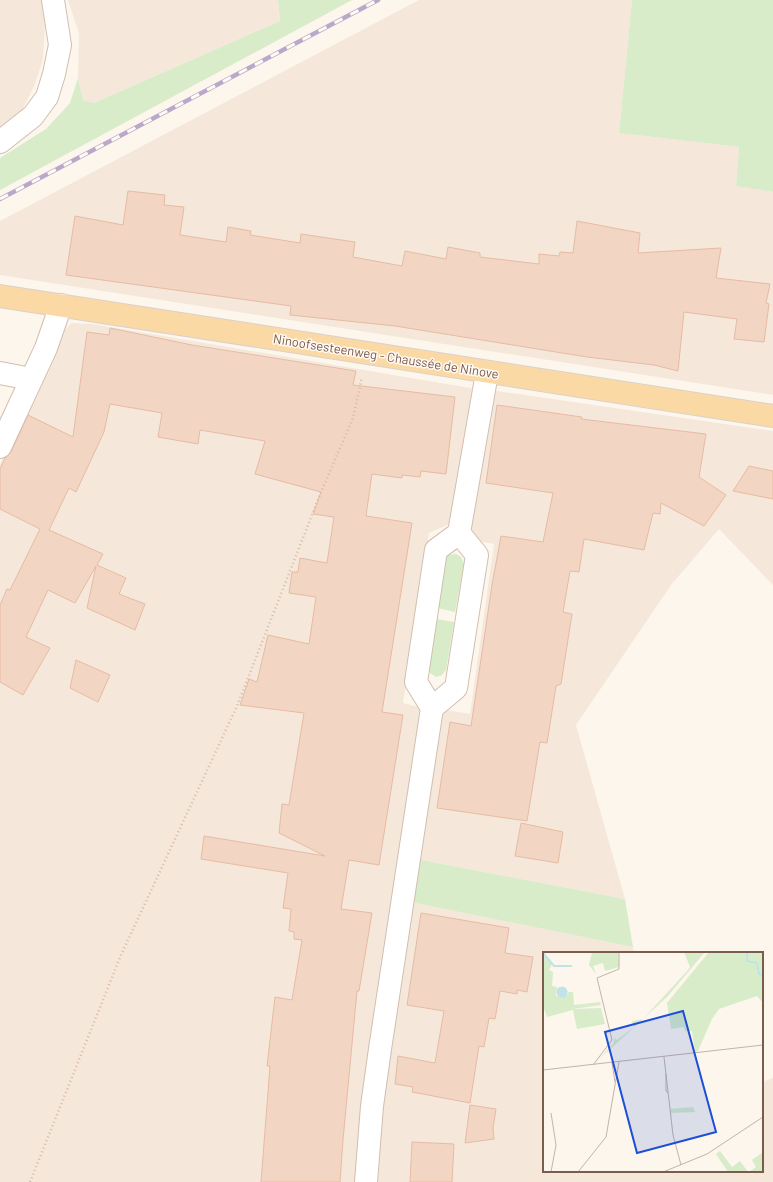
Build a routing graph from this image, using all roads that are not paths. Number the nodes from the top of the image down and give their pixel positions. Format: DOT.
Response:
graph roads {
  1 [pos="53,0"];
  2 [pos="0,142"];
  3 [pos="0,296"];
  4 [pos="61,305"];
  5 [pos="487,372"];
  6 [pos="0,373"];
  7 [pos="31,379"];
  8 [pos="773,416"];
  9 [pos="0,447"];
  10 [pos="459,533"];
  11 [pos="432,708"];
  12 [pos="366,1182"];
  1 -- 2 [label="street"];
  3 -- 4 [label="main road, Ninoofsesteenweg - Chaussée de Ninove"];
  4 -- 5 [label="main road, Ninoofsesteenweg - Chaussée de Ninove"];
  4 -- 7 [label="street"];
  5 -- 8 [label="main road, Ninoofsesteenweg - Chaussée de Ninove"];
  5 -- 10 [label="street"];
  6 -- 7 [label="street"];
  7 -- 9 [label="street"];
  10 -- 11 [label="street"];
  10 -- 11 [label="street"];
  11 -- 12 [label="street"];
}
